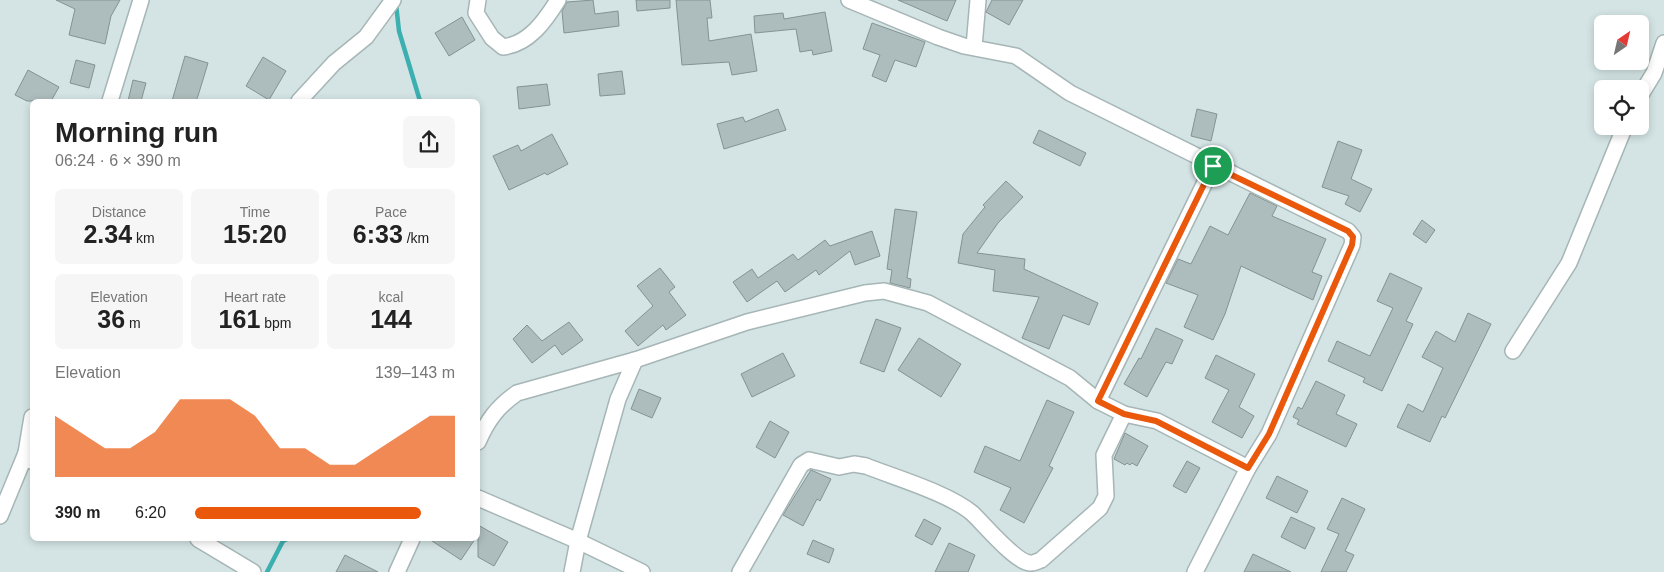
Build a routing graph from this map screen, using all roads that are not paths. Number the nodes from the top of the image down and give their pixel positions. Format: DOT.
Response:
graph roads {
  1 [pos="141,0"];
  2 [pos="393,0"];
  3 [pos="478,0"];
  4 [pos="558,0"];
  5 [pos="849,0"];
  6 [pos="978,0"];
  7 [pos="1664,43"];
  8 [pos="974,47"];
  9 [pos="1649,81"];
  10 [pos="111,99"];
  11 [pos="301,99"];
  12 [pos="1620,135"];
  13 [pos="1213,166"];
  14 [pos="1513,351"];
  15 [pos="636,360"];
  16 [pos="1098,401"];
  17 [pos="1124,414"];
  18 [pos="480,437"];
  19 [pos="30,444"];
  20 [pos="29,458"];
  21 [pos="1248,468"];
  22 [pos="480,499"];
  23 [pos="0,516"];
  24 [pos="201,541"];
  25 [pos="411,541"];
  26 [pos="578,541"];
  27 [pos="253,572"];
  28 [pos="397,572"];
  29 [pos="572,572"];
  30 [pos="642,572"];
  31 [pos="740,572"];
  32 [pos="1195,572"];
  1 -- 10 [label="street"];
  2 -- 11 [label="street"];
  3 -- 4 [label="street"];
  5 -- 8 [label="street"];
  6 -- 8 [label="street"];
  7 -- 9 [label="street"];
  8 -- 13 [label="street"];
  12 -- 14 [label="street"];
  13 -- 16 [label="street"];
  13 -- 21 [label="street"];
  15 -- 16 [label="street"];
  15 -- 18 [label="street"];
  15 -- 26 [label="street"];
  16 -- 17 [label="street"];
  17 -- 21 [label="street"];
  17 -- 31 [label="street"];
  19 -- 20 [label="street"];
  20 -- 23 [label="street"];
  21 -- 32 [label="street"];
  22 -- 26 [label="street"];
  24 -- 27 [label="street"];
  25 -- 28 [label="street"];
  26 -- 29 [label="street"];
  26 -- 30 [label="street"];
}
